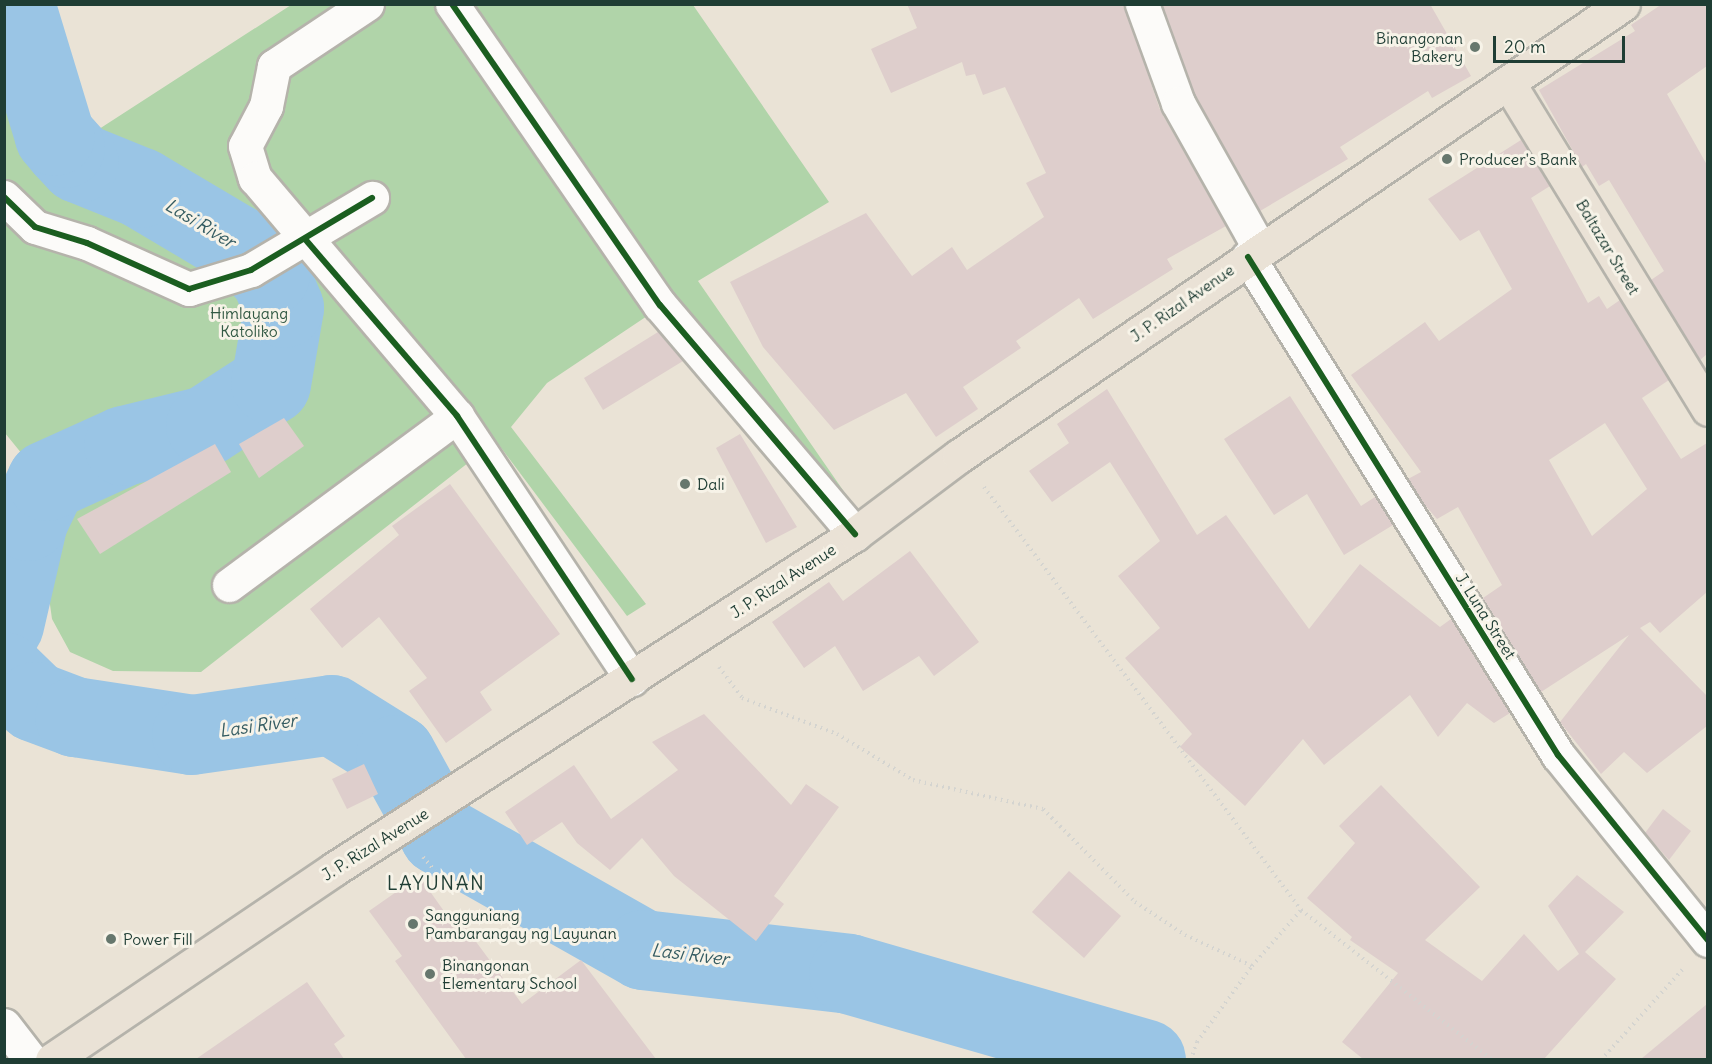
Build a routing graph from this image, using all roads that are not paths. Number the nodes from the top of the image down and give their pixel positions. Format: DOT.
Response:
graph roads {
  1 [pos="367,4"];
  2 [pos="452,4"];
  3 [pos="1142,4"];
  4 [pos="1623,4"];
  5 [pos="1509,84"];
  6 [pos="4,197"];
  7 [pos="372,198"];
  8 [pos="298,243"];
  9 [pos="1254,253"];
  10 [pos="1707,409"];
  11 [pos="457,416"];
  12 [pos="855,534"];
  13 [pos="229,585"];
  14 [pos="632,679"];
  15 [pos="1700,950"];
  16 [pos="4,1025"];
  17 [pos="31,1059"];
  18 [pos="52,1059"];
  1 -- 8 [label="street"];
  2 -- 12 [label="street"];
  3 -- 9 [label="street, J. Luna Street"];
  4 -- 5 [label="main road, J. P. Rizal Avenue"];
  5 -- 9 [label="main road, J. P. Rizal Avenue"];
  5 -- 10 [label="main road, Baltazar Street"];
  6 -- 8 [label="street"];
  7 -- 8 [label="street"];
  8 -- 11 [label="street"];
  9 -- 12 [label="main road, J. P. Rizal Avenue"];
  9 -- 15 [label="street, J. Luna Street"];
  11 -- 13 [label="street"];
  11 -- 14 [label="street"];
  12 -- 14 [label="main road, J. P. Rizal Avenue"];
  14 -- 18 [label="main road, J. P. Rizal Avenue"];
  16 -- 17 [label="street"];
}
